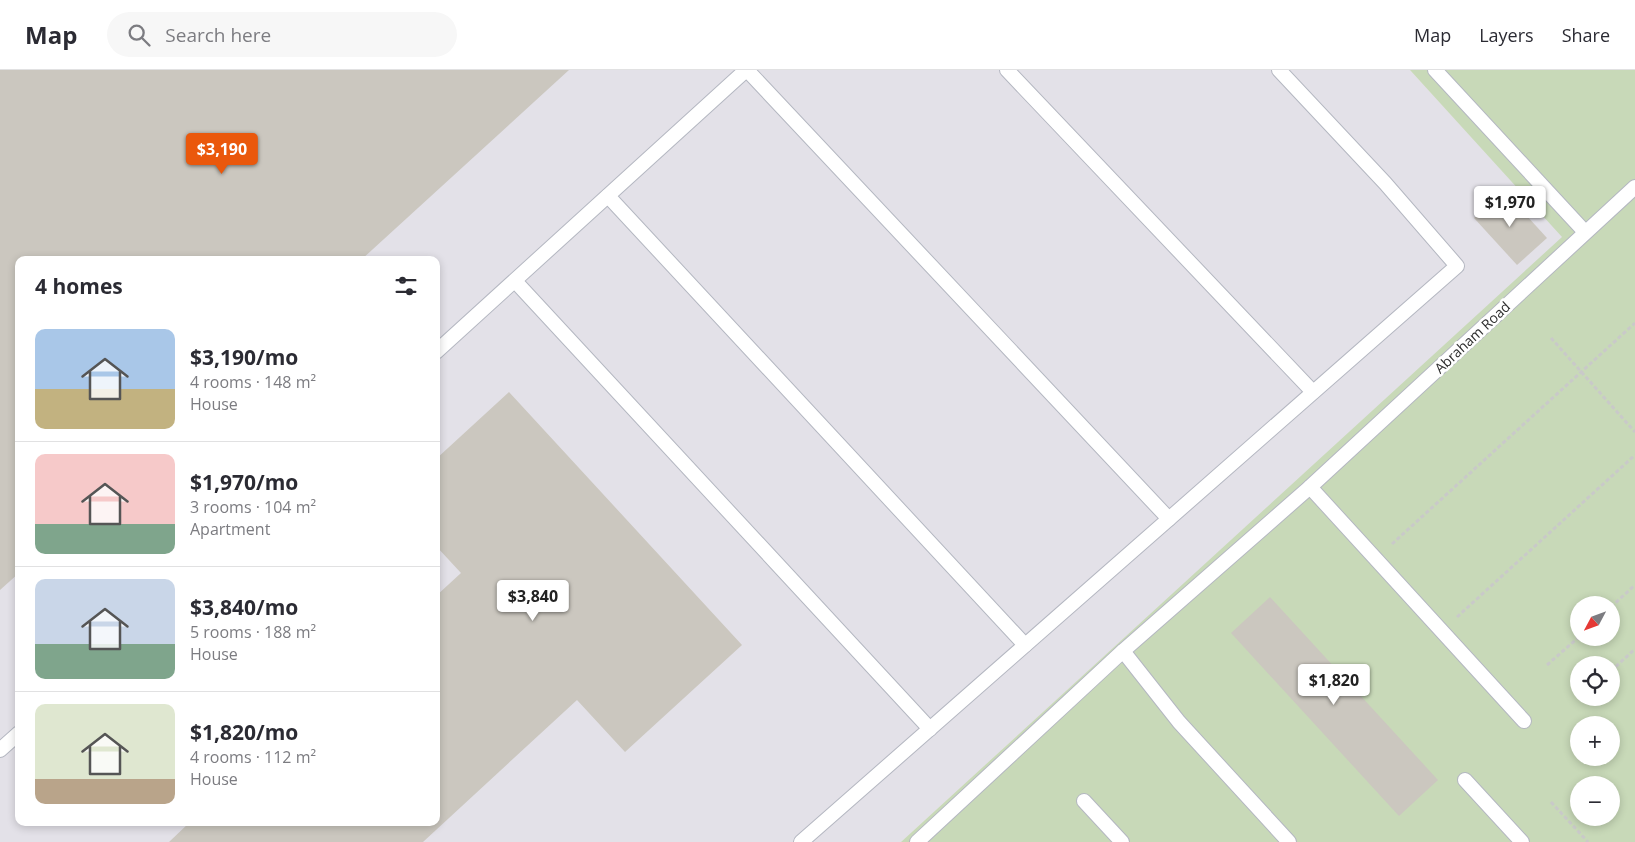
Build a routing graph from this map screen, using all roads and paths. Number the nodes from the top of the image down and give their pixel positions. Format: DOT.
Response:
graph roads {
  1 [pos="746,70"];
  2 [pos="1007,70"];
  3 [pos="1279,70"];
  4 [pos="1436,70"];
  5 [pos="1635,187"];
  6 [pos="608,196"];
  7 [pos="1585,232"];
  8 [pos="515,281"];
  9 [pos="1635,323"];
  10 [pos="1551,338"];
  11 [pos="440,348"];
  12 [pos="1581,372"];
  13 [pos="1313,392"];
  14 [pos="1635,432"];
  15 [pos="1635,455"];
  16 [pos="1310,487"];
  17 [pos="1169,519"];
  18 [pos="1392,544"];
  19 [pos="1635,585"];
  20 [pos="1620,599"];
  21 [pos="1442,632"];
  22 [pos="1026,645"];
  23 [pos="1570,645"];
  24 [pos="1635,649"];
  25 [pos="1123,651"];
  26 [pos="1620,663"];
  27 [pos="1548,665"];
  28 [pos="1524,721"];
  29 [pos="930,729"];
  30 [pos="15,737"];
  31 [pos="0,750"];
  32 [pos="1465,780"];
  33 [pos="1084,801"];
  34 [pos="1551,802"];
  35 [pos="801,842"];
  36 [pos="918,842"];
  37 [pos="1122,842"];
  38 [pos="1289,842"];
  39 [pos="1522,842"];
  40 [pos="1588,842"];
  1 -- 6 [label="lane"];
  1 -- 17 [label="lane"];
  2 -- 13 [label="lane"];
  3 -- 13 [label="lane"];
  4 -- 7 [label="lane"];
  5 -- 7 [label="lane, Abraham Road"];
  6 -- 8 [label="lane"];
  6 -- 22 [label="lane"];
  7 -- 16 [label="lane, Abraham Road"];
  8 -- 11 [label="lane"];
  8 -- 29 [label="lane"];
  9 -- 12 [label="path"];
  10 -- 12 [label="path"];
  12 -- 14 [label="path"];
  12 -- 18 [label="path"];
  13 -- 17 [label="lane"];
  15 -- 21 [label="path"];
  16 -- 21 [label="lane"];
  16 -- 25 [label="lane, Abraham Road"];
  17 -- 22 [label="lane"];
  19 -- 20 [label="path"];
  21 -- 28 [label="lane"];
  22 -- 29 [label="lane"];
  23 -- 27 [label="path"];
  24 -- 26 [label="path"];
  25 -- 36 [label="lane, Abraham Road"];
  25 -- 38 [label="lane"];
  29 -- 35 [label="lane"];
  30 -- 31 [label="lane"];
  32 -- 39 [label="lane"];
  33 -- 37 [label="lane"];
  34 -- 40 [label="path"];
}
